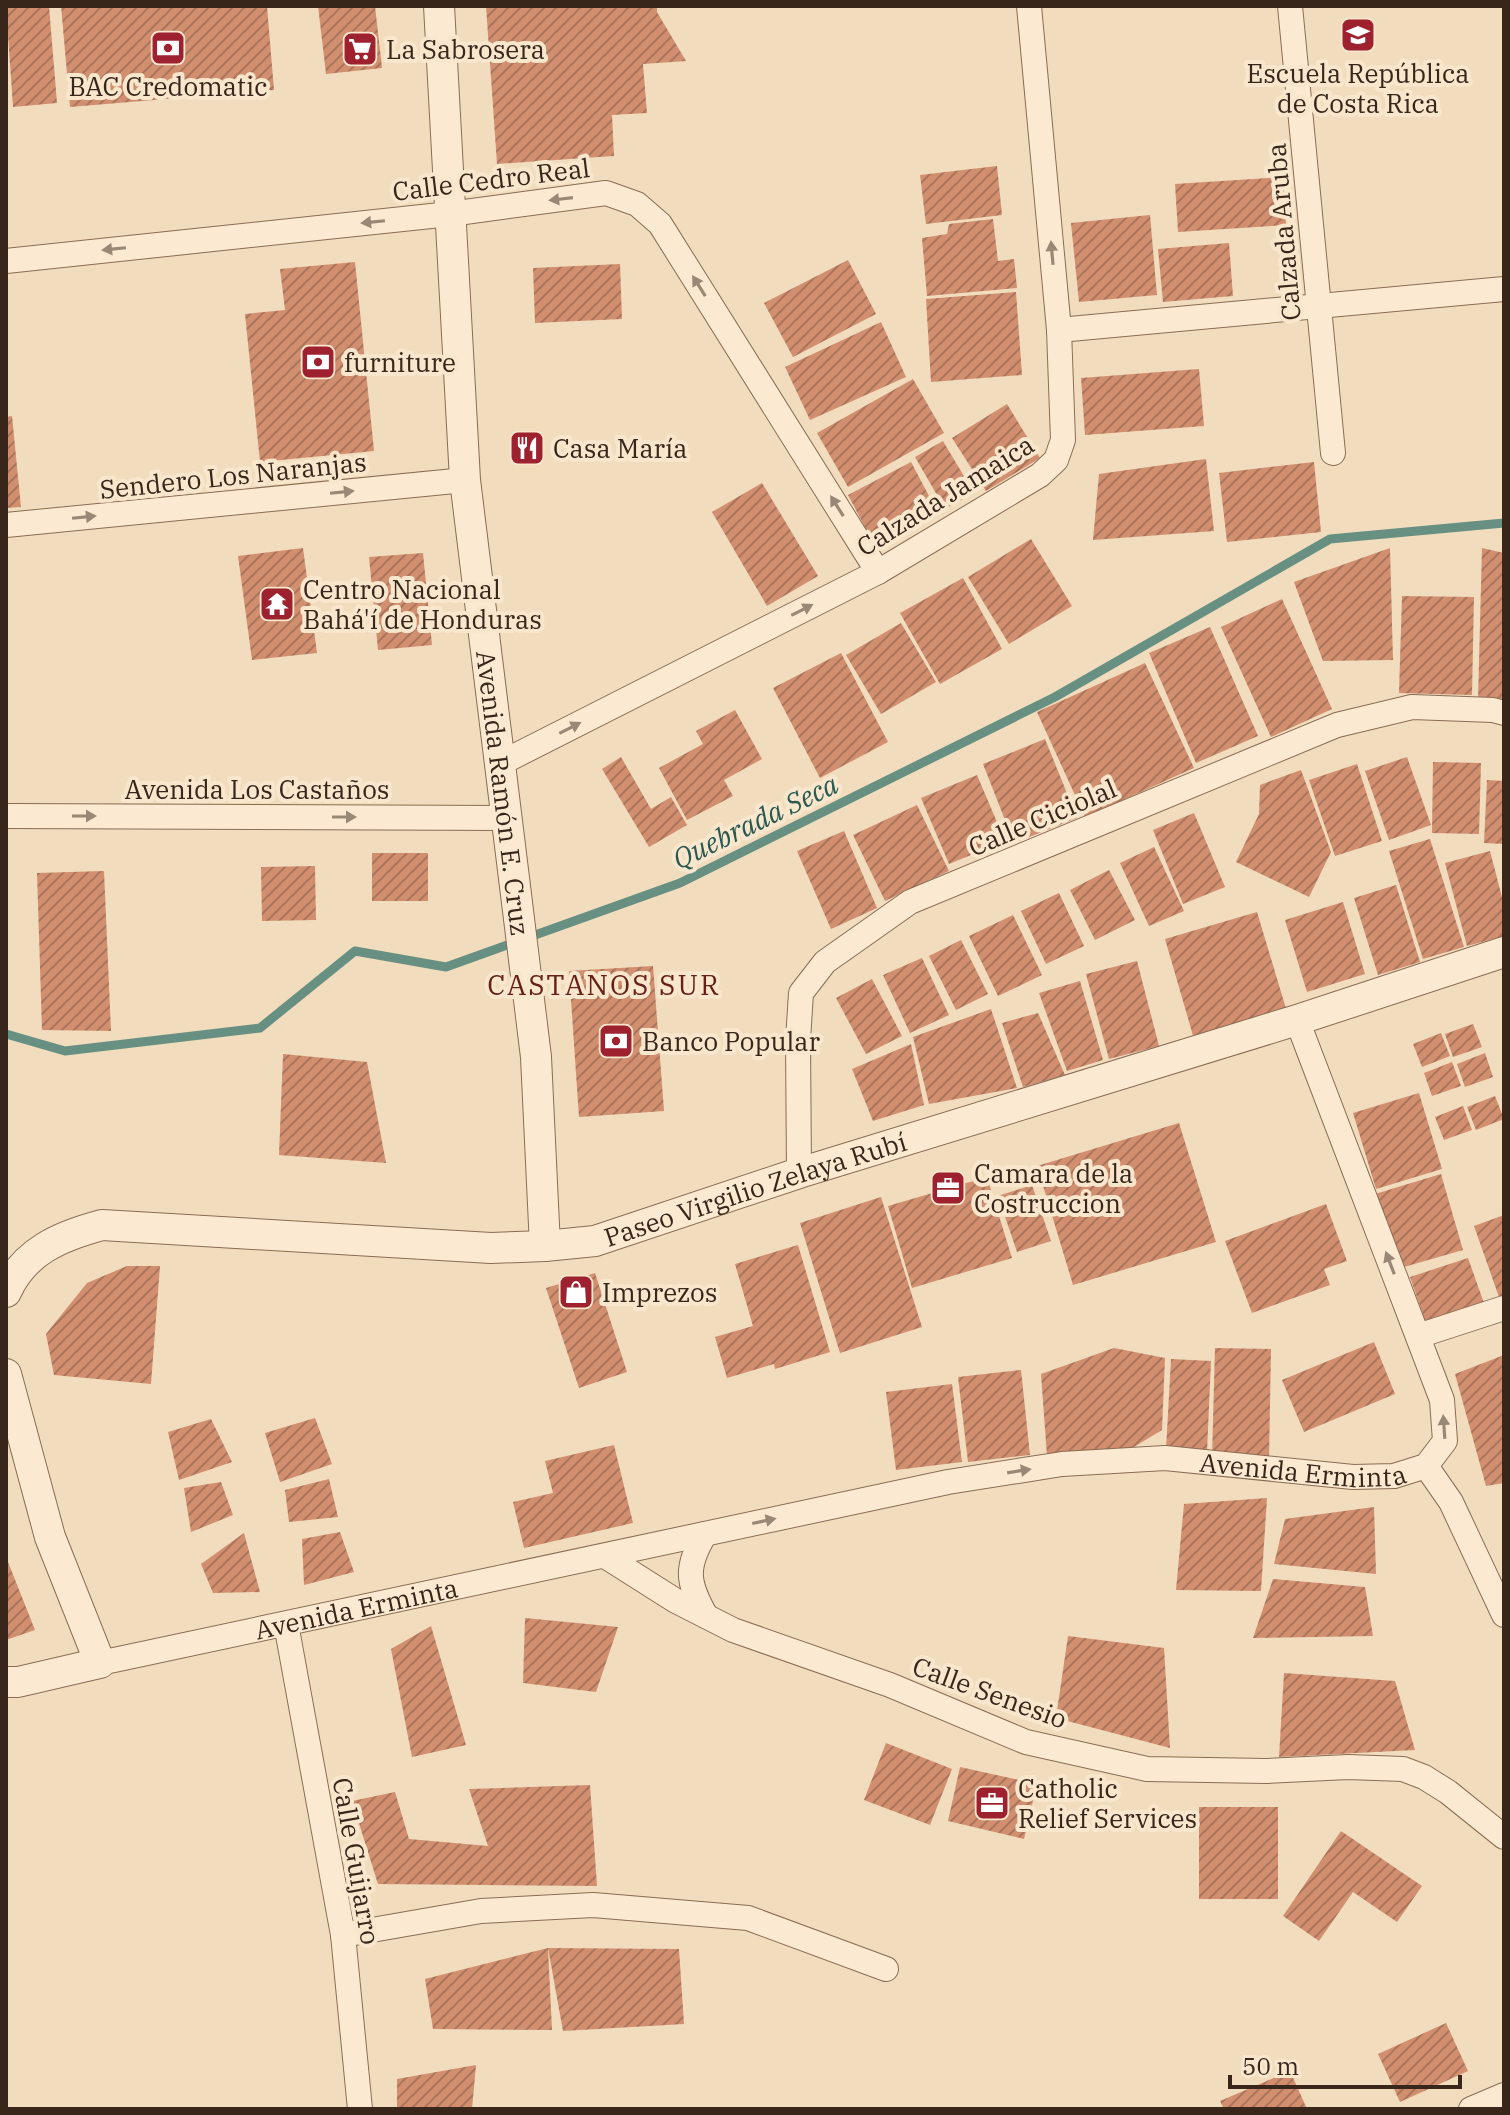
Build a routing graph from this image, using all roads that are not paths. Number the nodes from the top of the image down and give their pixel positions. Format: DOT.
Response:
graph roads {
  1 [pos="439,6"];
  2 [pos="1029,6"];
  3 [pos="1290,6"];
  4 [pos="450,214"];
  5 [pos="6,261"];
  6 [pos="1504,289"];
  7 [pos="1318,306"];
  8 [pos="1059,330"];
  9 [pos="1333,453"];
  10 [pos="465,480"];
  11 [pos="6,525"];
  12 [pos="878,572"];
  13 [pos="1504,713"];
  14 [pos="501,763"];
  15 [pos="6,816"];
  16 [pos="507,818"];
  17 [pos="1504,952"];
  18 [pos="1297,1020"];
  19 [pos="799,1173"];
  20 [pos="545,1246"];
  21 [pos="6,1292"];
  22 [pos="1504,1308"];
  23 [pos="1418,1336"];
  24 [pos="6,1374"];
  25 [pos="1426,1466"];
  26 [pos="705,1534"];
  27 [pos="605,1556"];
  28 [pos="1504,1615"];
  29 [pos="706,1616"];
  30 [pos="286,1624"];
  31 [pos="100,1663"];
  32 [pos="6,1682"];
  33 [pos="1504,1837"];
  34 [pos="343,1935"];
  35 [pos="886,1969"];
  36 [pos="1504,2095"];
  37 [pos="360,2109"];
  38 [pos="1471,2109"];
  1 -- 4 [label="street, Avenida Ramón E. Cruz"];
  8 -- 2 [label="street, Calzada Jamaica, one-way"];
  3 -- 7 [label="street, Calzada Aruba"];
  4 -- 5 [label="street, Calle Cedro Real, one-way"];
  4 -- 10 [label="street, Avenida Ramón E. Cruz"];
  12 -- 4 [label="street, Calle Cedro Real, one-way"];
  6 -- 7 [label="street"];
  7 -- 8 [label="street"];
  7 -- 9 [label="street, Calzada Aruba"];
  8 -- 12 [label="street, Calzada Jamaica"];
  11 -- 10 [label="street, Sendero Los Naranjas, one-way"];
  10 -- 14 [label="street, Avenida Ramón E. Cruz"];
  14 -- 12 [label="street, Calzada Jamaica, one-way"];
  13 -- 19 [label="street, Calle Ciciolal"];
  14 -- 16 [label="street, Avenida Ramón E. Cruz"];
  15 -- 16 [label="street, Avenida Los Castaños, one-way"];
  16 -- 20 [label="street, Avenida Ramón E. Cruz"];
  17 -- 18 [label="street, Paseo Virgilio Zelaya Rubí"];
  18 -- 19 [label="street, Paseo Virgilio Zelaya Rubí"];
  23 -- 18 [label="street, Avenida Erminta, one-way"];
  19 -- 20 [label="street, Paseo Virgilio Zelaya Rubí"];
  20 -- 21 [label="street, Paseo Virgilio Zelaya Rubí"];
  22 -- 23 [label="street"];
  25 -- 23 [label="street, Avenida Erminta, one-way"];
  24 -- 31 [label="street"];
  26 -- 25 [label="street, Avenida Erminta, one-way"];
  25 -- 28 [label="street"];
  26 -- 27 [label="street, Avenida Erminta"];
  26 -- 29 [label="street"];
  27 -- 29 [label="street, Calle Senesio"];
  27 -- 30 [label="street, Avenida Erminta"];
  29 -- 33 [label="street, Calle Senesio"];
  30 -- 31 [label="street, Avenida Erminta"];
  30 -- 34 [label="street, Calle Guijarro"];
  31 -- 32 [label="street, Avenida Erminta"];
  34 -- 35 [label="street"];
  34 -- 37 [label="street, Calle Guijarro"];
  36 -- 38 [label="street"];
}
